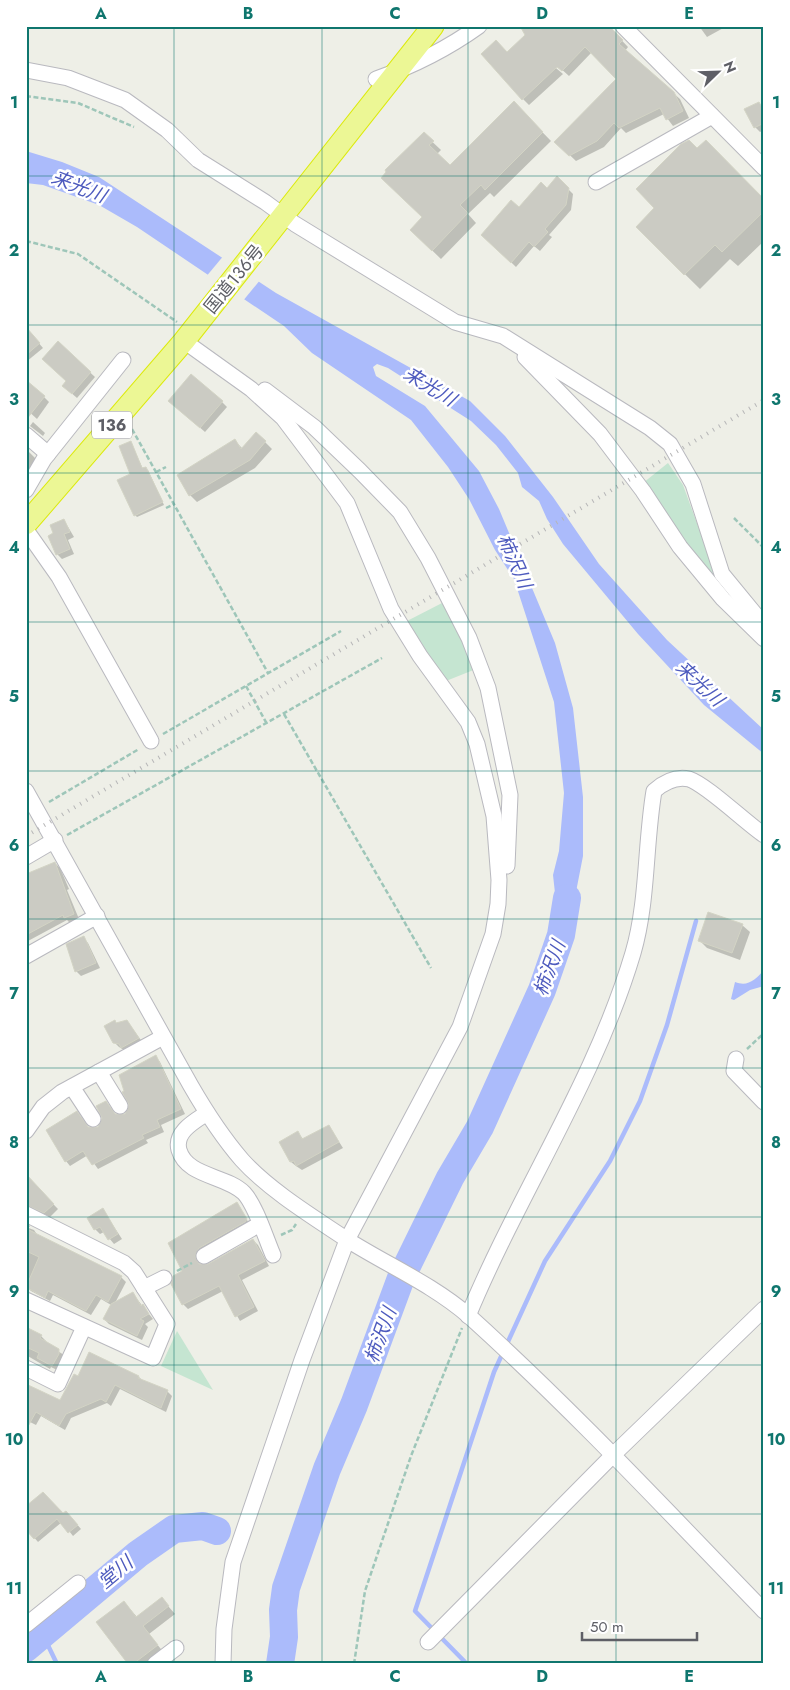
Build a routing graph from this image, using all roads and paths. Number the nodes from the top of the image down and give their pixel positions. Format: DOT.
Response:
graph roads {
  1 [pos="415,26"];
  2 [pos="433,26"];
  3 [pos="479,26"];
  4 [pos="623,26"];
  5 [pos="26,70"];
  6 [pos="400,71"];
  7 [pos="376,79"];
  8 [pos="26,96"];
  9 [pos="712,116"];
  10 [pos="140,130"];
  11 [pos="764,168"];
  12 [pos="596,182"];
  13 [pos="276,218"];
  14 [pos="26,241"];
  15 [pos="188,328"];
  16 [pos="503,336"];
  17 [pos="123,360"];
  18 [pos="220,366"];
  19 [pos="132,429"];
  20 [pos="26,436"];
  21 [pos="48,454"];
  22 [pos="166,466"];
  23 [pos="156,472"];
  24 [pos="26,490"];
  25 [pos="174,504"];
  26 [pos="26,506"];
  27 [pos="166,508"];
  28 [pos="734,518"];
  29 [pos="26,524"];
  30 [pos="26,530"];
  31 [pos="764,548"];
  32 [pos="764,625"];
  33 [pos="342,631"];
  34 [pos="764,639"];
  35 [pos="382,658"];
  36 [pos="268,673"];
  37 [pos="246,686"];
  38 [pos="284,714"];
  39 [pos="267,724"];
  40 [pos="151,741"];
  41 [pos="26,791"];
  42 [pos="37,810"];
  43 [pos="764,835"];
  44 [pos="54,840"];
  45 [pos="26,857"];
  46 [pos="498,901"];
  47 [pos="97,916"];
  48 [pos="26,956"];
  49 [pos="431,968"];
  50 [pos="764,1033"];
  51 [pos="163,1036"];
  52 [pos="736,1059"];
  53 [pos="99,1072"];
  54 [pos="72,1087"];
  55 [pos="764,1102"];
  56 [pos="120,1106"];
  57 [pos="207,1114"];
  58 [pos="93,1119"];
  59 [pos="26,1131"];
  60 [pos="26,1214"];
  61 [pos="260,1224"];
  62 [pos="352,1242"];
  63 [pos="273,1255"];
  64 [pos="204,1256"];
  65 [pos="164,1278"];
  66 [pos="144,1288"];
  67 [pos="26,1300"];
  68 [pos="764,1309"];
  69 [pos="464,1312"];
  70 [pos="84,1327"];
  71 [pos="26,1368"];
  72 [pos="613,1455"];
  73 [pos="78,1583"];
  74 [pos="764,1611"];
  75 [pos="26,1625"];
  76 [pos="428,1642"];
  77 [pos="176,1648"];
  78 [pos="155,1664"];
  79 [pos="223,1664"];
  80 [pos="354,1664"];
  1 -- 7 [label="highway, 国道136号 / 136"];
  2 -- 6 [label="highway, 国道136号 / 136"];
  3 -- 6 [label="street"];
  4 -- 9 [label="street"];
  5 -- 13 [label="street"];
  6 -- 7 [label="street"];
  6 -- 13 [label="highway, 国道136号 / 136"];
  7 -- 13 [label="highway, 国道136号 / 136"];
  8 -- 10 [label="path"];
  9 -- 11 [label="street"];
  9 -- 12 [label="street"];
  13 -- 15 [label="highway, 国道136号 / 136"];
  13 -- 16 [label="street"];
  14 -- 15 [label="path"];
  15 -- 18 [label="street"];
  15 -- 26 [label="highway, 国道136号 / 136"];
  15 -- 29 [label="highway, 国道136号 / 136"];
  16 -- 32 [label="street"];
  16 -- 34 [label="street"];
  17 -- 21 [label="street"];
  18 -- 46 [label="street"];
  18 -- 46 [label="street"];
  19 -- 23 [label="path"];
  20 -- 21 [label="street"];
  21 -- 24 [label="street"];
  22 -- 23 [label="path"];
  23 -- 25 [label="path"];
  25 -- 27 [label="path"];
  25 -- 36 [label="path"];
  28 -- 31 [label="path"];
  30 -- 40 [label="street"];
  33 -- 36 [label="path"];
  35 -- 38 [label="path"];
  36 -- 37 [label="path"];
  37 -- 39 [label="path"];
  37 -- 40 [label="path"];
  38 -- 39 [label="path"];
  38 -- 49 [label="path"];
  39 -- 44 [label="path"];
  40 -- 42 [label="path"];
  41 -- 42 [label="street"];
  42 -- 44 [label="street"];
  43 -- 69 [label="street"];
  44 -- 45 [label="street"];
  44 -- 47 [label="street"];
  46 -- 62 [label="street"];
  47 -- 48 [label="street"];
  47 -- 51 [label="street"];
  50 -- 52 [label="path"];
  51 -- 53 [label="street"];
  51 -- 57 [label="street"];
  52 -- 55 [label="street"];
  53 -- 54 [label="street"];
  53 -- 56 [label="street"];
  54 -- 58 [label="street"];
  54 -- 59 [label="street"];
  57 -- 61 [label="street"];
  57 -- 62 [label="street"];
  60 -- 66 [label="street"];
  61 -- 63 [label="street"];
  61 -- 64 [label="street"];
  62 -- 69 [label="street"];
  62 -- 79 [label="street"];
  64 -- 65 [label="path"];
  65 -- 66 [label="street"];
  66 -- 70 [label="street"];
  67 -- 70 [label="street"];
  68 -- 72 [label="street"];
  69 -- 72 [label="street"];
  69 -- 80 [label="path"];
  70 -- 71 [label="street"];
  72 -- 74 [label="street"];
  72 -- 76 [label="street"];
  73 -- 75 [label="street"];
  77 -- 78 [label="street"];
}
